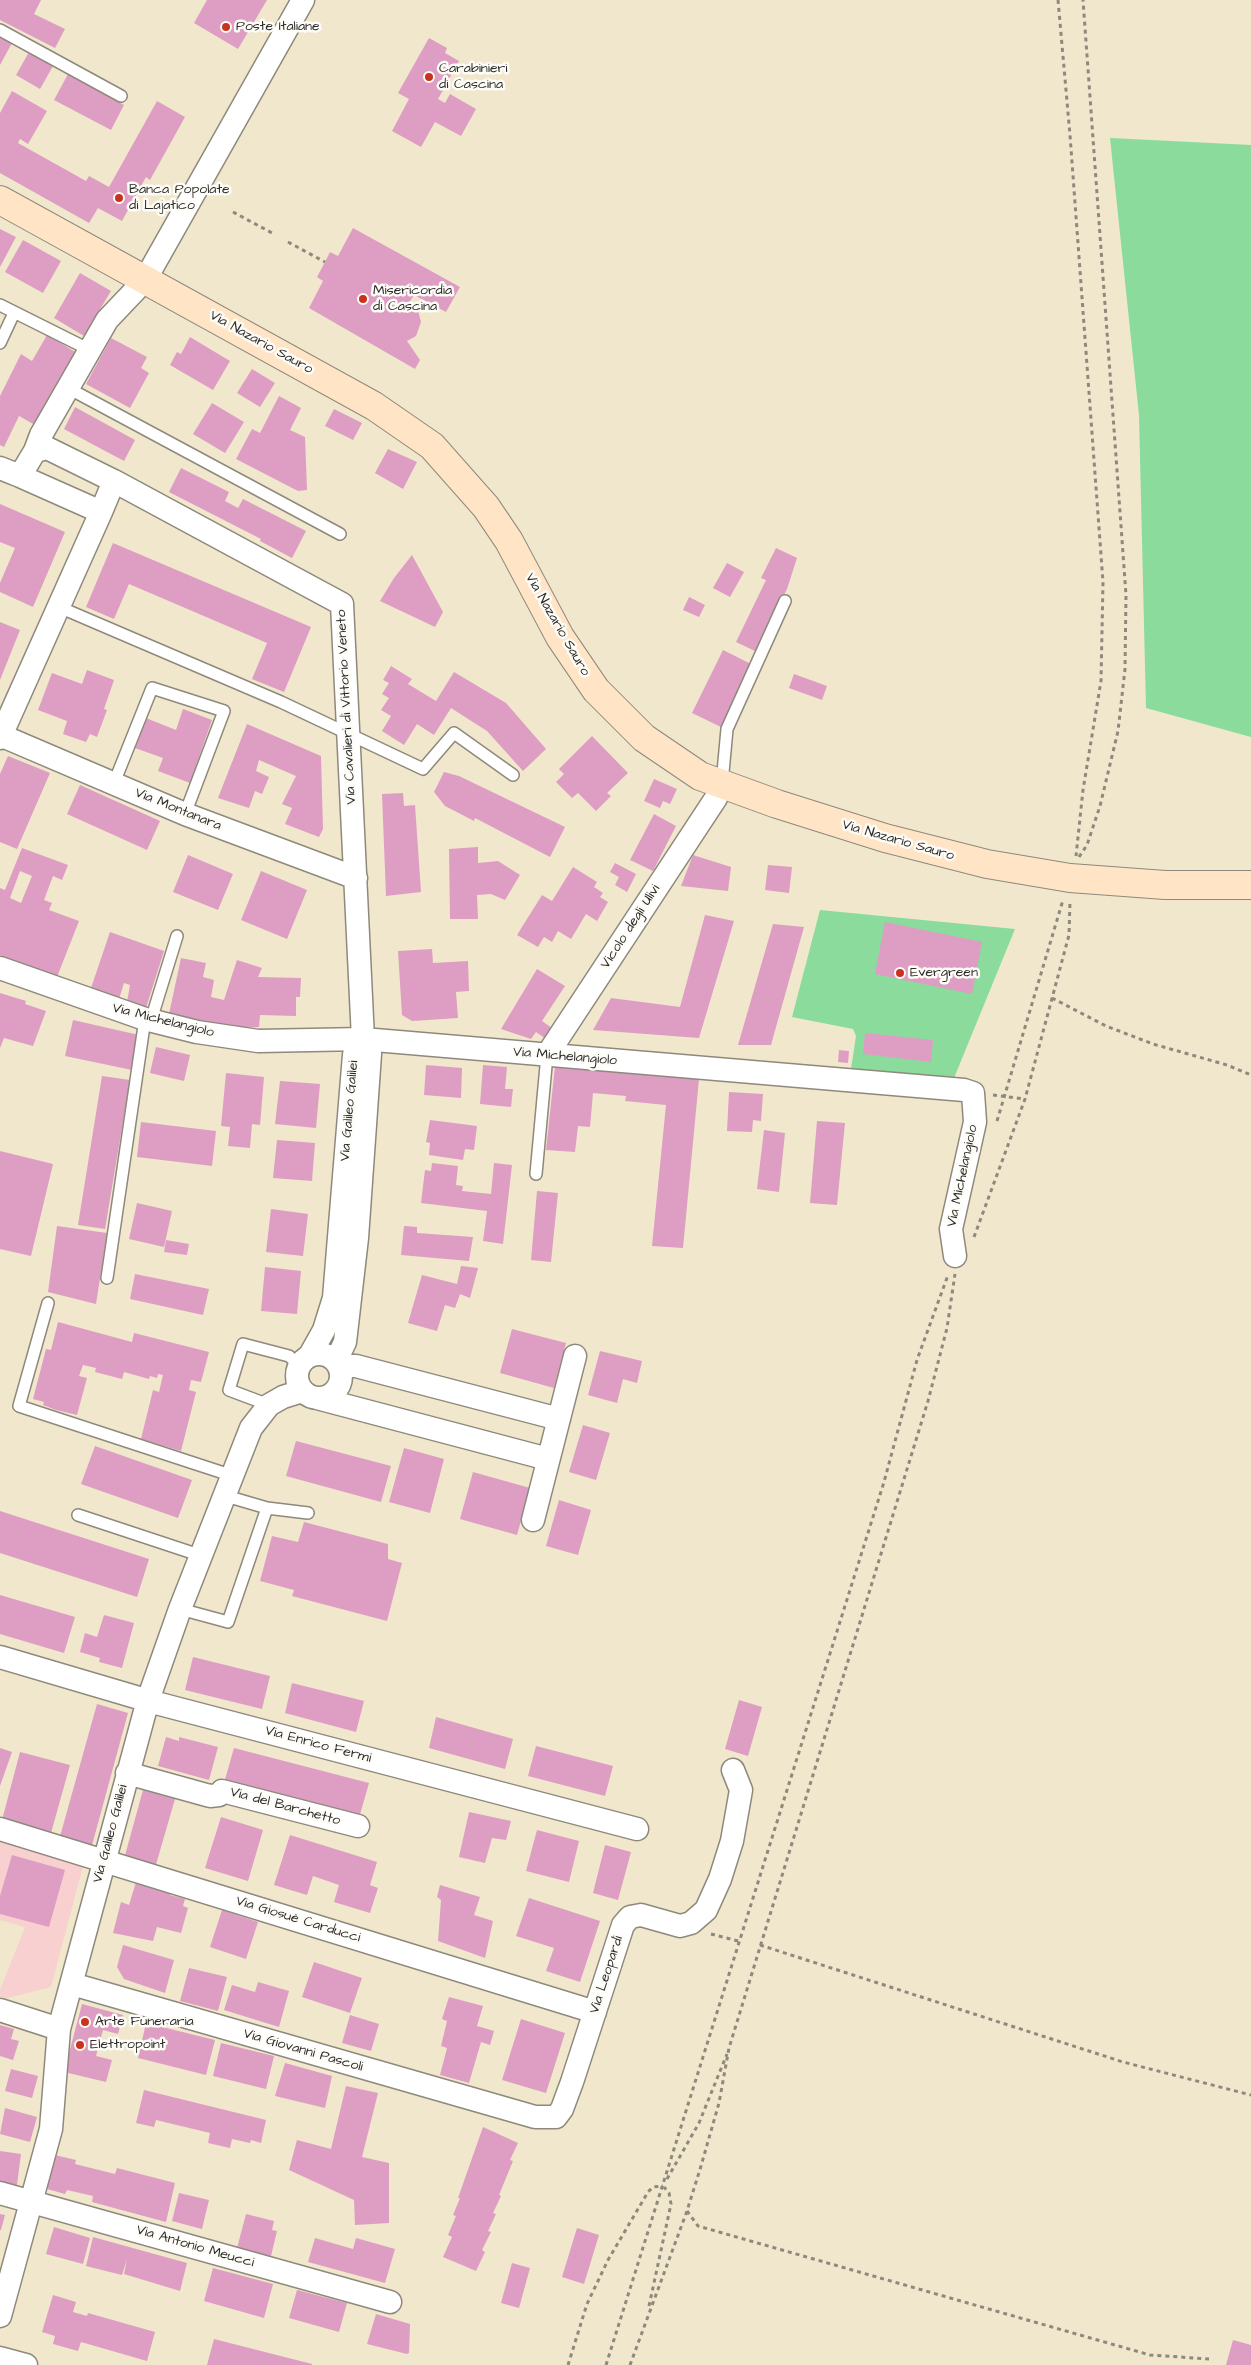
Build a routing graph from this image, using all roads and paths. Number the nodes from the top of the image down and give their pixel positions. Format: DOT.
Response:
graph roads {
  1 [pos="303,0"];
  2 [pos="1058,0"];
  3 [pos="1083,0"];
  4 [pos="0,30"];
  5 [pos="121,96"];
  6 [pos="0,200"];
  7 [pos="233,212"];
  8 [pos="274,234"];
  9 [pos="288,242"];
  10 [pos="325,262"];
  11 [pos="145,280"];
  12 [pos="0,305"];
  13 [pos="14,313"];
  14 [pos="0,343"];
  15 [pos="90,350"];
  16 [pos="68,388"];
  17 [pos="35,451"];
  18 [pos="10,472"];
  19 [pos="114,481"];
  20 [pos="101,512"];
  21 [pos="340,534"];
  22 [pos="785,601"];
  23 [pos="59,607"];
  24 [pos="350,734"];
  25 [pos="0,736"];
  26 [pos="513,775"];
  27 [pos="114,784"];
  28 [pos="718,791"];
  29 [pos="185,814"];
  30 [pos="1072,871"];
  31 [pos="356,878"];
  32 [pos="1251,885"];
  33 [pos="177,936"];
  34 [pos="0,968"];
  35 [pos="1052,998"];
  36 [pos="148,1020"];
  37 [pos="362,1039"];
  38 [pos="547,1056"];
  39 [pos="1251,1075"];
  40 [pos="1005,1096"];
  41 [pos="1025,1099"];
  42 [pos="996,1122"];
  43 [pos="536,1174"];
  44 [pos="955,1256"];
  45 [pos="107,1278"];
  46 [pos="48,1303"];
  47 [pos="575,1356"];
  48 [pos="304,1360"];
  49 [pos="337,1364"];
  50 [pos="309,1394"];
  51 [pos="269,1405"];
  52 [pos="558,1419"];
  53 [pos="548,1459"];
  54 [pos="229,1486"];
  55 [pos="267,1508"];
  56 [pos="308,1513"];
  57 [pos="78,1515"];
  58 [pos="533,1520"];
  59 [pos="202,1556"];
  60 [pos="180,1609"];
  61 [pos="0,1657"];
  62 [pos="148,1700"];
  63 [pos="733,1770"];
  64 [pos="126,1773"];
  65 [pos="358,1826"];
  66 [pos="0,1829"];
  67 [pos="637,1829"];
  68 [pos="104,1860"];
  69 [pos="692,1922"];
  70 [pos="738,1941"];
  71 [pos="760,1945"];
  72 [pos="72,1984"];
  73 [pos="0,2010"];
  74 [pos="595,2012"];
  75 [pos="59,2029"];
  76 [pos="729,2048"];
  77 [pos="1251,2095"];
  78 [pos="535,2117"];
  79 [pos="664,2186"];
  80 [pos="0,2193"];
  81 [pos="30,2200"];
  82 [pos="687,2211"];
  83 [pos="2,2301"];
  84 [pos="390,2302"];
  85 [pos="647,2316"];
  86 [pos="0,2358"];
  87 [pos="1209,2359"];
  88 [pos="26,2365"];
  89 [pos="568,2365"];
  90 [pos="606,2365"];
  91 [pos="630,2365"];
  1 -- 11 [label="street"];
  2 -- 30 [label="path"];
  3 -- 30 [label="path"];
  4 -- 5 [label="lane"];
  6 -- 11 [label="main road, Via Nazario Sauro"];
  7 -- 8 [label="path"];
  9 -- 10 [label="path"];
  11 -- 15 [label="street"];
  11 -- 28 [label="main road, Via Nazario Sauro"];
  12 -- 13 [label="lane"];
  13 -- 14 [label="lane"];
  13 -- 15 [label="lane"];
  15 -- 16 [label="street"];
  16 -- 17 [label="street"];
  16 -- 21 [label="lane"];
  17 -- 18 [label="street"];
  17 -- 19 [label="street, Via Cavalieri di Vittorio Veneto"];
  18 -- 20 [label="street"];
  19 -- 20 [label="street"];
  19 -- 24 [label="street, Via Cavalieri di Vittorio Veneto"];
  20 -- 23 [label="street, Via Montanara"];
  22 -- 28 [label="lane"];
  23 -- 24 [label="lane"];
  23 -- 25 [label="street, Via Montanara"];
  24 -- 26 [label="lane"];
  24 -- 31 [label="street, Via Cavalieri di Vittorio Veneto"];
  25 -- 27 [label="street, Via Montanara"];
  27 -- 29 [label="street, Via Montanara"];
  27 -- 29 [label="lane"];
  28 -- 30 [label="main road, Via Nazario Sauro"];
  28 -- 38 [label="street, Vicolo degli Ulivi"];
  29 -- 31 [label="street, Via Montanara"];
  30 -- 32 [label="main road, Via Nazario Sauro"];
  30 -- 35 [label="path"];
  30 -- 40 [label="path"];
  31 -- 37 [label="street, Via Cavalieri di Vittorio Veneto"];
  33 -- 36 [label="lane"];
  34 -- 36 [label="street, Via Michelangiolo"];
  35 -- 39 [label="path"];
  35 -- 41 [label="path"];
  36 -- 37 [label="street, Via Michelangiolo"];
  36 -- 45 [label="lane"];
  37 -- 38 [label="street, Via Michelangiolo"];
  37 -- 48 [label="street, Via Galileo Galilei"];
  37 -- 49 [label="street, Via Galileo Galilei"];
  38 -- 43 [label="lane"];
  38 -- 44 [label="street, Via Michelangiolo"];
  40 -- 41 [label="path"];
  40 -- 42 [label="path"];
  41 -- 44 [label="path"];
  44 -- 70 [label="path"];
  44 -- 71 [label="path"];
  46 -- 54 [label="lane"];
  47 -- 52 [label="street"];
  48 -- 49 [label="street"];
  48 -- 50 [label="street"];
  48 -- 51 [label="lane"];
  49 -- 50 [label="street, Via Galileo Galilei"];
  49 -- 52 [label="street"];
  50 -- 51 [label="street, Via Galileo Galilei"];
  50 -- 53 [label="street"];
  51 -- 54 [label="street, Via Galileo Galilei"];
  52 -- 53 [label="street"];
  53 -- 58 [label="street"];
  54 -- 55 [label="lane"];
  54 -- 59 [label="street, Via Galileo Galilei"];
  55 -- 56 [label="lane"];
  55 -- 60 [label="lane"];
  57 -- 59 [label="lane"];
  59 -- 60 [label="street, Via Galileo Galilei"];
  60 -- 62 [label="street, Via Galileo Galilei"];
  61 -- 62 [label="street, Via Enrico Fermi"];
  62 -- 64 [label="street, Via Galileo Galilei"];
  62 -- 67 [label="street, Via Enrico Fermi"];
  63 -- 69 [label="street"];
  64 -- 65 [label="street, Via del Barchetto"];
  64 -- 68 [label="street, Via Galileo Galilei"];
  66 -- 68 [label="street, Via Giosuè Carducci"];
  68 -- 72 [label="street, Via Galileo Galilei"];
  68 -- 74 [label="street, Via Giosuè Carducci"];
  69 -- 70 [label="path"];
  69 -- 74 [label="street, Via Leopardi"];
  70 -- 79 [label="path"];
  71 -- 76 [label="path"];
  71 -- 77 [label="path"];
  72 -- 75 [label="street, Via Galileo Galilei"];
  72 -- 78 [label="street, Via Giovanni Pascoli"];
  73 -- 75 [label="street"];
  74 -- 78 [label="street, Via Leopardi"];
  75 -- 81 [label="street, Via Galileo Galilei"];
  76 -- 79 [label="path"];
  76 -- 82 [label="path"];
  79 -- 85 [label="path"];
  79 -- 89 [label="path"];
  79 -- 90 [label="path"];
  80 -- 81 [label="street, Via Antonio Meucci"];
  81 -- 83 [label="street, Via Galileo Galilei"];
  81 -- 84 [label="street, Via Antonio Meucci"];
  82 -- 85 [label="path"];
  82 -- 87 [label="path"];
  85 -- 91 [label="path"];
  86 -- 88 [label="street"];
}
